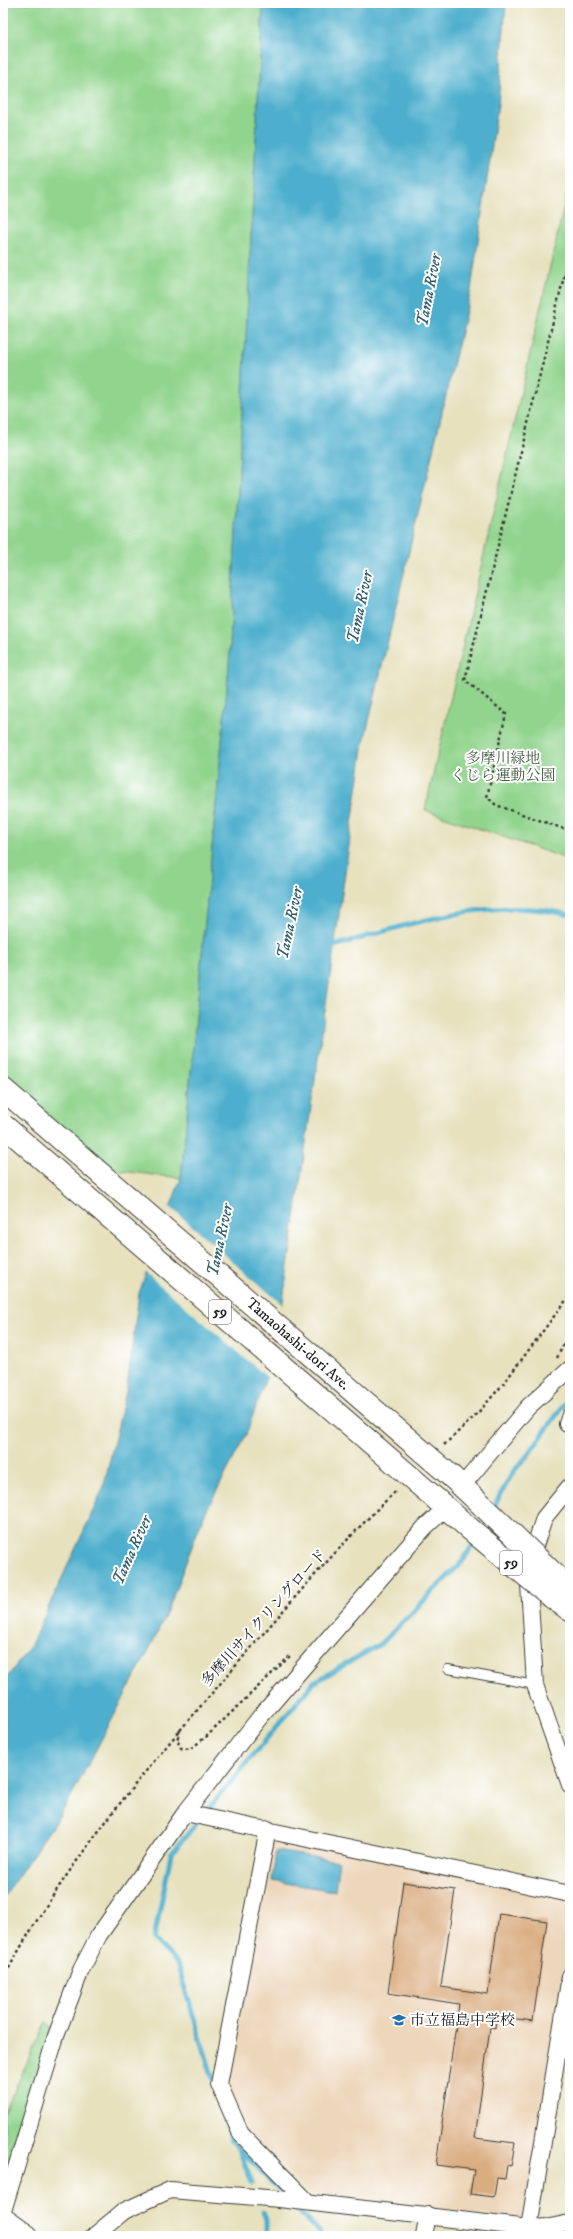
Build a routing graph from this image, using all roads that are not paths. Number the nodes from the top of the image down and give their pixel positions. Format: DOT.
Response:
graph roads {
  1 [pos="3,1089"];
  2 [pos="3,1125"];
  3 [pos="569,1372"];
  4 [pos="570,1415"];
  5 [pos="570,1425"];
  6 [pos="457,1482"];
  7 [pos="570,1486"];
  8 [pos="441,1504"];
  9 [pos="560,1589"];
  10 [pos="570,1610"];
  11 [pos="448,1669"];
  12 [pos="535,1685"];
  13 [pos="570,1785"];
  14 [pos="190,1813"];
  15 [pos="268,1829"];
  16 [pos="570,1894"];
  17 [pos="570,1976"];
  18 [pos="303,2201"];
  19 [pos="3,2211"];
  20 [pos="428,2215"];
  21 [pos="3,2219"];
  22 [pos="570,2223"];
  23 [pos="529,2228"];
  24 [pos="27,2236"];
  25 [pos="94,2236"];
  26 [pos="424,2236"];
  1 -- 6 [label="main road, Tamaohashi-dori Ave. / 59, bridge"];
  2 -- 8 [label="main road, Tamaohashi-dori Ave. / 59, bridge"];
  3 -- 6 [label="street"];
  4 -- 5 [label="street"];
  6 -- 9 [label="main road, Tamaohashi-dori Ave. / 59, bridge"];
  7 -- 12 [label="street"];
  8 -- 9 [label="main road, Tamaohashi-dori Ave. / 59, bridge"];
  8 -- 14 [label="street"];
  9 -- 10 [label="main road, Tamaohashi-dori Ave. / 59"];
  11 -- 12 [label="lane"];
  12 -- 13 [label="street"];
  14 -- 15 [label="street"];
  14 -- 19 [label="street"];
  15 -- 16 [label="street"];
  15 -- 18 [label="street"];
  17 -- 23 [label="street"];
  18 -- 20 [label="street"];
  18 -- 25 [label="street"];
  20 -- 23 [label="street"];
  20 -- 26 [label="street"];
  21 -- 24 [label="main road"];
  22 -- 23 [label="street"];
}
